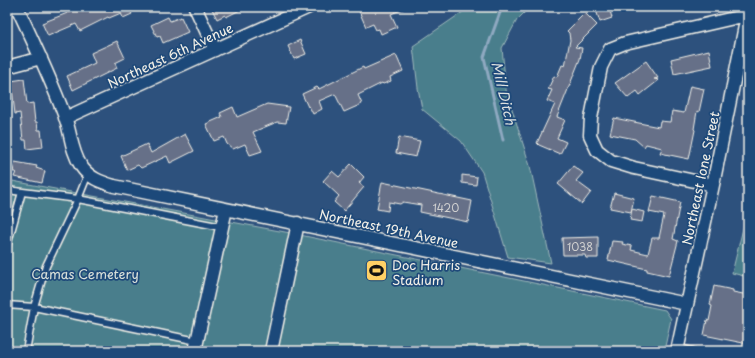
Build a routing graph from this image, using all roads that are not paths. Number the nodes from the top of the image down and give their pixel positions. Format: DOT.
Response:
graph roads {
  1 [pos="17,7"];
  2 [pos="195,7"];
  3 [pos="309,7"];
  4 [pos="748,13"];
  5 [pos="215,50"];
  6 [pos="41,58"];
  7 [pos="7,67"];
  8 [pos="66,118"];
  9 [pos="88,174"];
  10 [pos="713,185"];
  11 [pos="7,190"];
  12 [pos="22,192"];
  13 [pos="78,199"];
  14 [pos="226,209"];
  15 [pos="298,223"];
  16 [pos="222,227"];
  17 [pos="7,246"];
  18 [pos="687,304"];
  19 [pos="7,305"];
  20 [pos="34,306"];
  21 [pos="196,346"];
  22 [pos="677,349"];
  23 [pos="26,351"];
  24 [pos="271,351"];
  25 [pos="694,351"];
  1 -- 6 [label="street"];
  2 -- 5 [label="street"];
  3 -- 5 [label="street, Northeast 6th Avenue"];
  4 -- 10 [label="street, Northeast Ione Street"];
  4 -- 10 [label="street"];
  5 -- 8 [label="street, Northeast 6th Avenue"];
  6 -- 7 [label="street"];
  6 -- 8 [label="street"];
  8 -- 9 [label="street"];
  9 -- 13 [label="lane"];
  9 -- 14 [label="street, Northeast 19th Avenue"];
  10 -- 18 [label="street, Northeast Ione Street"];
  11 -- 12 [label="lane"];
  12 -- 13 [label="lane"];
  12 -- 17 [label="lane"];
  13 -- 16 [label="lane"];
  13 -- 20 [label="lane"];
  14 -- 15 [label="street, Northeast 19th Avenue"];
  14 -- 16 [label="street"];
  15 -- 18 [label="street, Northeast 19th Avenue"];
  15 -- 24 [label="street"];
  16 -- 21 [label="street"];
  18 -- 22 [label="street, Northeast Ione Street"];
  19 -- 20 [label="lane"];
  20 -- 21 [label="lane"];
  20 -- 23 [label="lane"];
  22 -- 25 [label="lane"];
}
